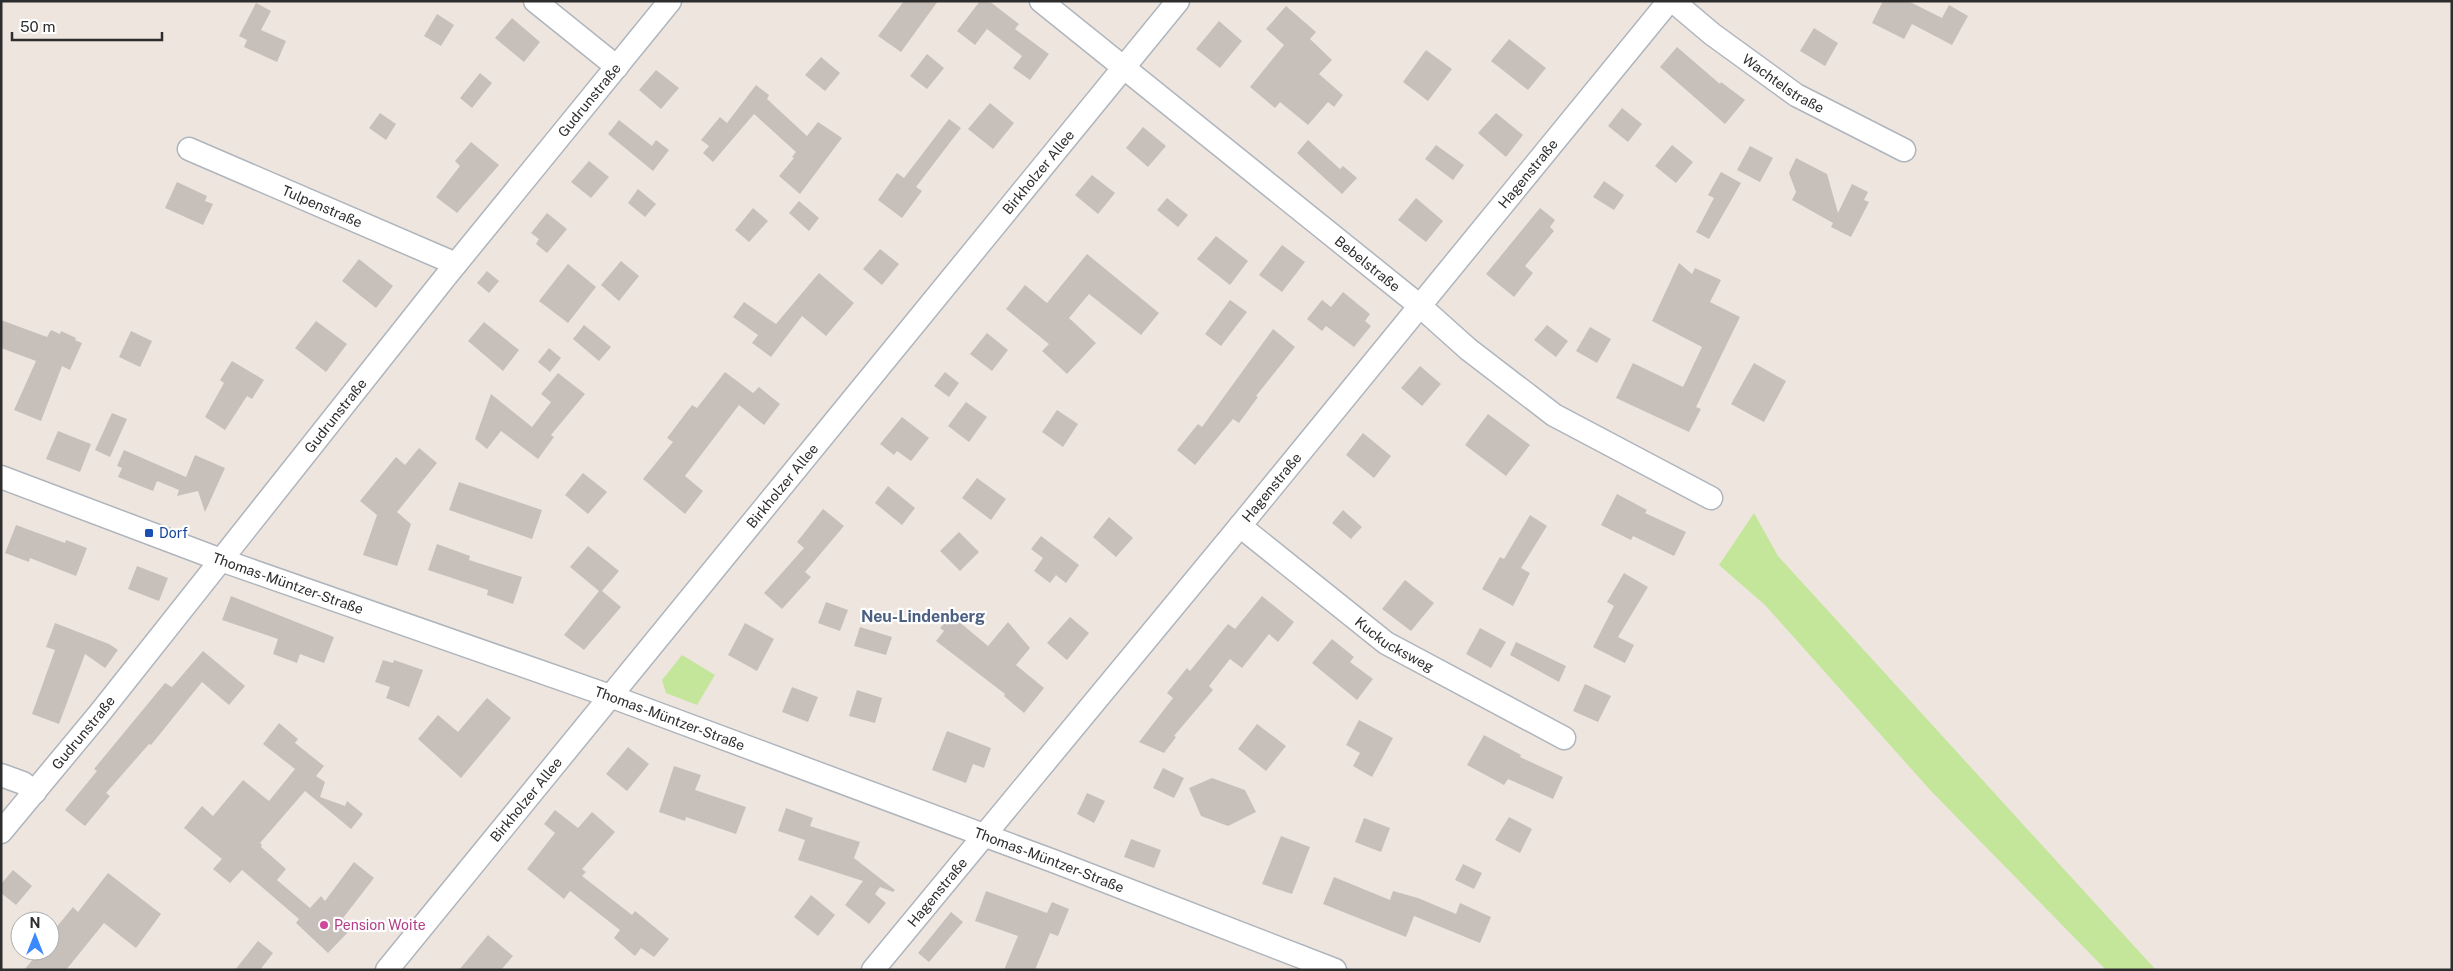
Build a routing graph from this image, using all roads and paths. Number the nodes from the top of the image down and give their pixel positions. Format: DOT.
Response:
graph roads {
  1 [pos="535,1"];
  2 [pos="670,1"];
  3 [pos="1041,1"];
  4 [pos="1178,1"];
  5 [pos="1668,1"];
  6 [pos="1673,1"];
  7 [pos="617,67"];
  8 [pos="1124,68"];
  9 [pos="189,148"];
  10 [pos="1904,150"];
  11 [pos="456,264"];
  12 [pos="1420,306"];
  13 [pos="1,477"];
  14 [pos="1711,498"];
  15 [pos="1240,526"];
  16 [pos="221,560"];
  17 [pos="610,696"];
  18 [pos="1564,738"];
  19 [pos="1,775"];
  20 [pos="35,792"];
  21 [pos="1,832"];
  22 [pos="983,835"];
  23 [pos="1321,967"];
  24 [pos="388,970"];
  25 [pos="873,970"];
  1 -- 7 [label="street"];
  2 -- 7 [label="street, Gudrunstraße"];
  3 -- 8 [label="street, Bebelstraße"];
  4 -- 8 [label="street, Birkholzer Allee"];
  5 -- 12 [label="street, Hagenstraße"];
  6 -- 10 [label="street, Wachtelstraße"];
  7 -- 11 [label="street, Gudrunstraße"];
  8 -- 12 [label="street, Bebelstraße"];
  8 -- 17 [label="street, Birkholzer Allee"];
  9 -- 11 [label="street, Tulpenstraße"];
  11 -- 16 [label="street, Gudrunstraße"];
  12 -- 14 [label="street, Bebelstraße"];
  12 -- 15 [label="street, Hagenstraße"];
  13 -- 16 [label="street, Thomas-Müntzer-Straße"];
  15 -- 18 [label="street, Kuckucksweg"];
  15 -- 22 [label="street, Hagenstraße"];
  16 -- 17 [label="street, Thomas-Müntzer-Straße"];
  16 -- 20 [label="street, Gudrunstraße"];
  17 -- 22 [label="street, Thomas-Müntzer-Straße"];
  17 -- 24 [label="street, Birkholzer Allee"];
  19 -- 20 [label="street"];
  20 -- 21 [label="street, Gudrunstraße"];
  22 -- 23 [label="street, Thomas-Müntzer-Straße"];
  22 -- 25 [label="street, Hagenstraße"];
}
